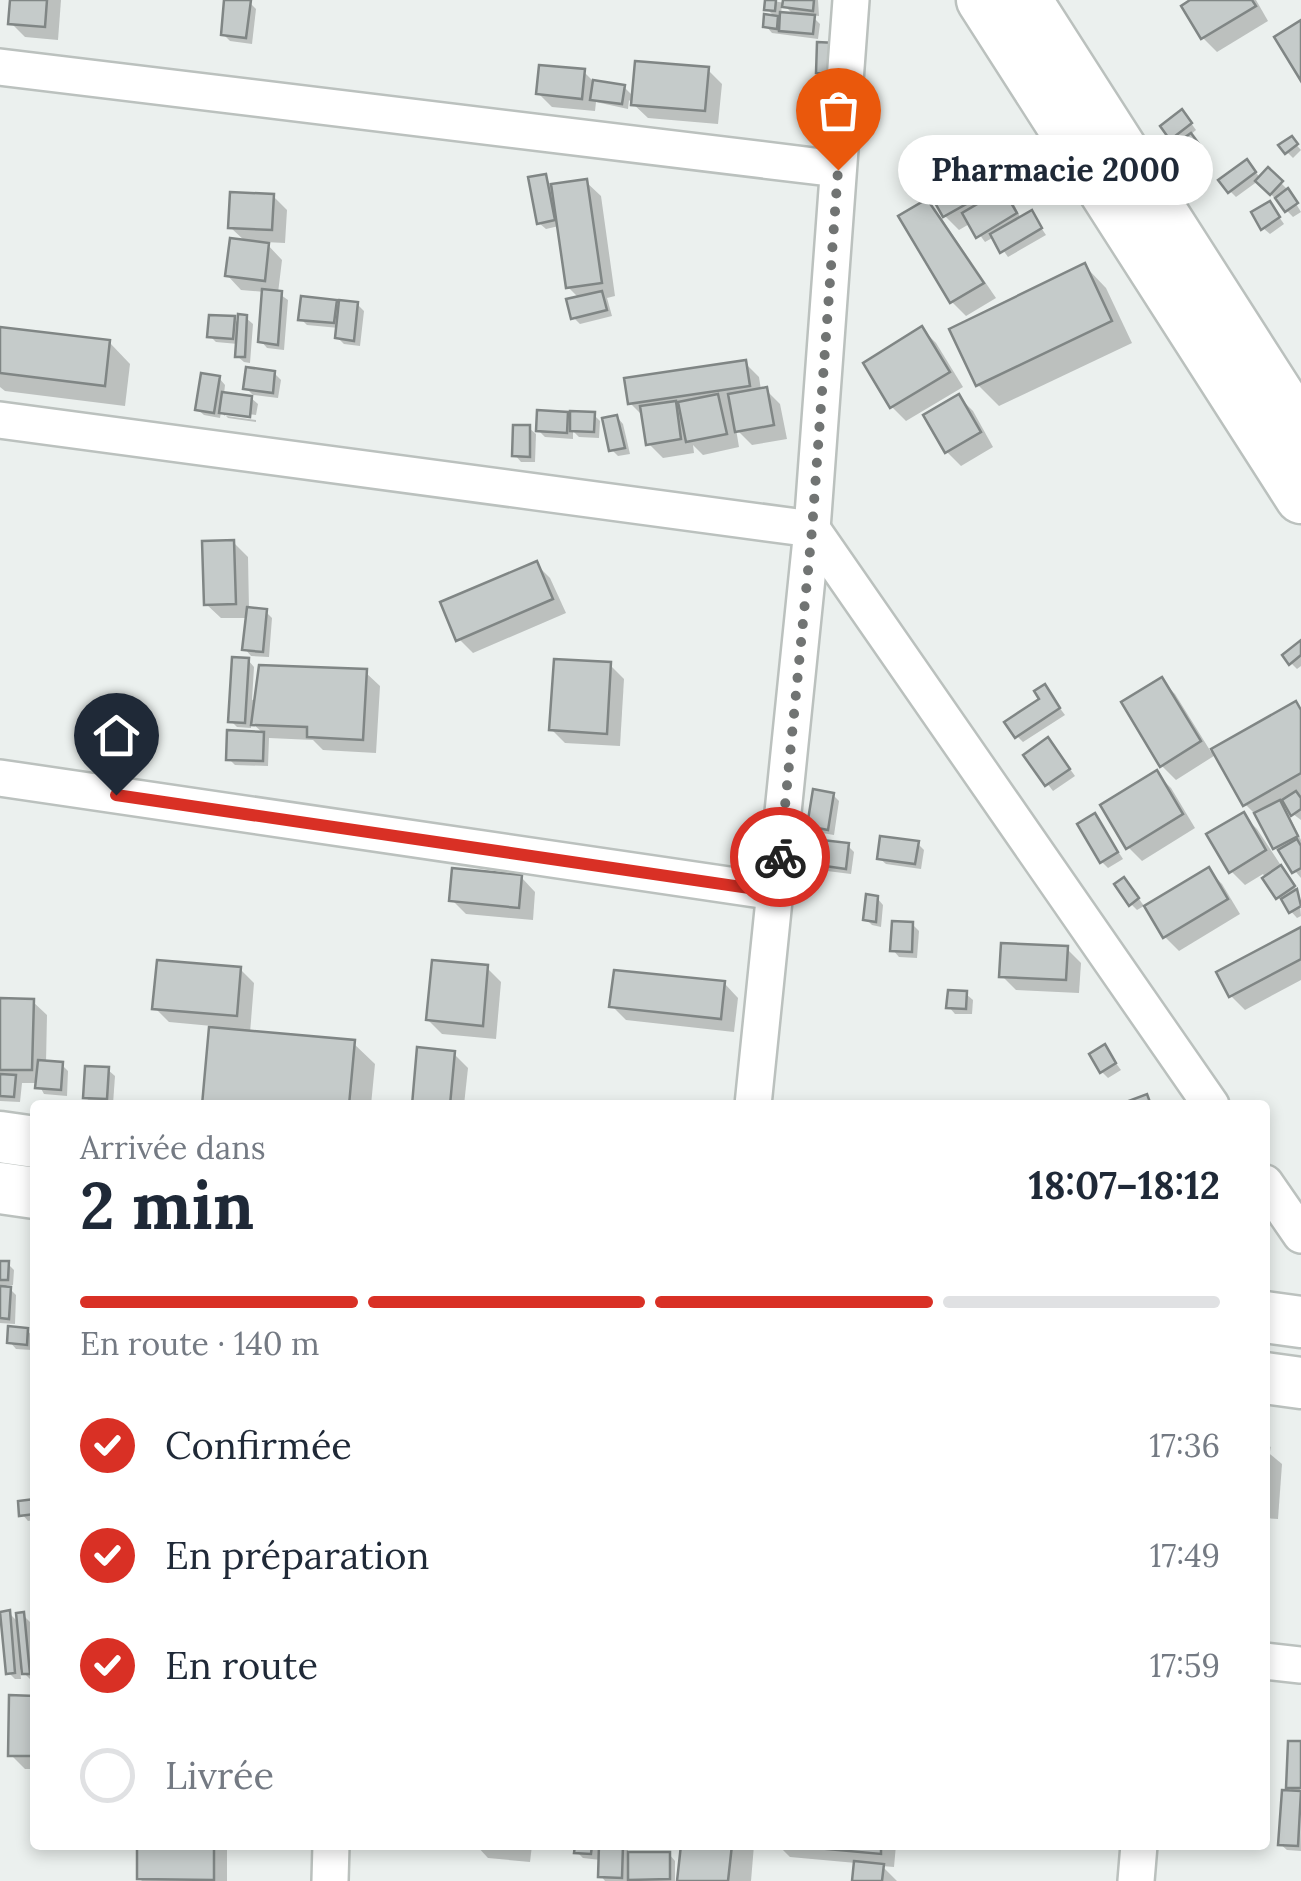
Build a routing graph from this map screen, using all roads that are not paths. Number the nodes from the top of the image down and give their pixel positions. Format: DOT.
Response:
graph roads {
  1 [pos="851,0"];
  2 [pos="982,0"];
  3 [pos="1026,0"];
  4 [pos="0,67"];
  5 [pos="838,170"];
  6 [pos="1122,186"];
  7 [pos="0,420"];
  8 [pos="1301,430"];
  9 [pos="1301,498"];
  10 [pos="812,530"];
  11 [pos="0,778"];
  12 [pos="776,892"];
  13 [pos="753,1100"];
  14 [pos="1208,1100"];
  15 [pos="0,1137"];
  16 [pos="30,1141"];
  17 [pos="0,1188"];
  18 [pos="1270,1190"];
  19 [pos="30,1192"];
  20 [pos="1301,1235"];
  21 [pos="1270,1318"];
  22 [pos="1301,1322"];
  23 [pos="1270,1379"];
  24 [pos="1301,1383"];
  25 [pos="1270,1662"];
  26 [pos="1301,1665"];
  27 [pos="331,1850"];
  28 [pos="1139,1850"];
  29 [pos="330,1881"];
  30 [pos="1136,1881"];
  1 -- 5 [label="street"];
  2 -- 6 [label="main road"];
  3 -- 6 [label="main road"];
  4 -- 5 [label="street"];
  5 -- 10 [label="street"];
  6 -- 8 [label="main road"];
  6 -- 9 [label="main road"];
  7 -- 10 [label="street"];
  10 -- 12 [label="street"];
  10 -- 14 [label="street"];
  11 -- 12 [label="street"];
  12 -- 13 [label="street"];
  15 -- 16 [label="main road"];
  17 -- 19 [label="main road"];
  18 -- 20 [label="street"];
  21 -- 22 [label="main road"];
  23 -- 24 [label="main road"];
  25 -- 26 [label="street"];
  27 -- 29 [label="street"];
  28 -- 30 [label="street"];
}
